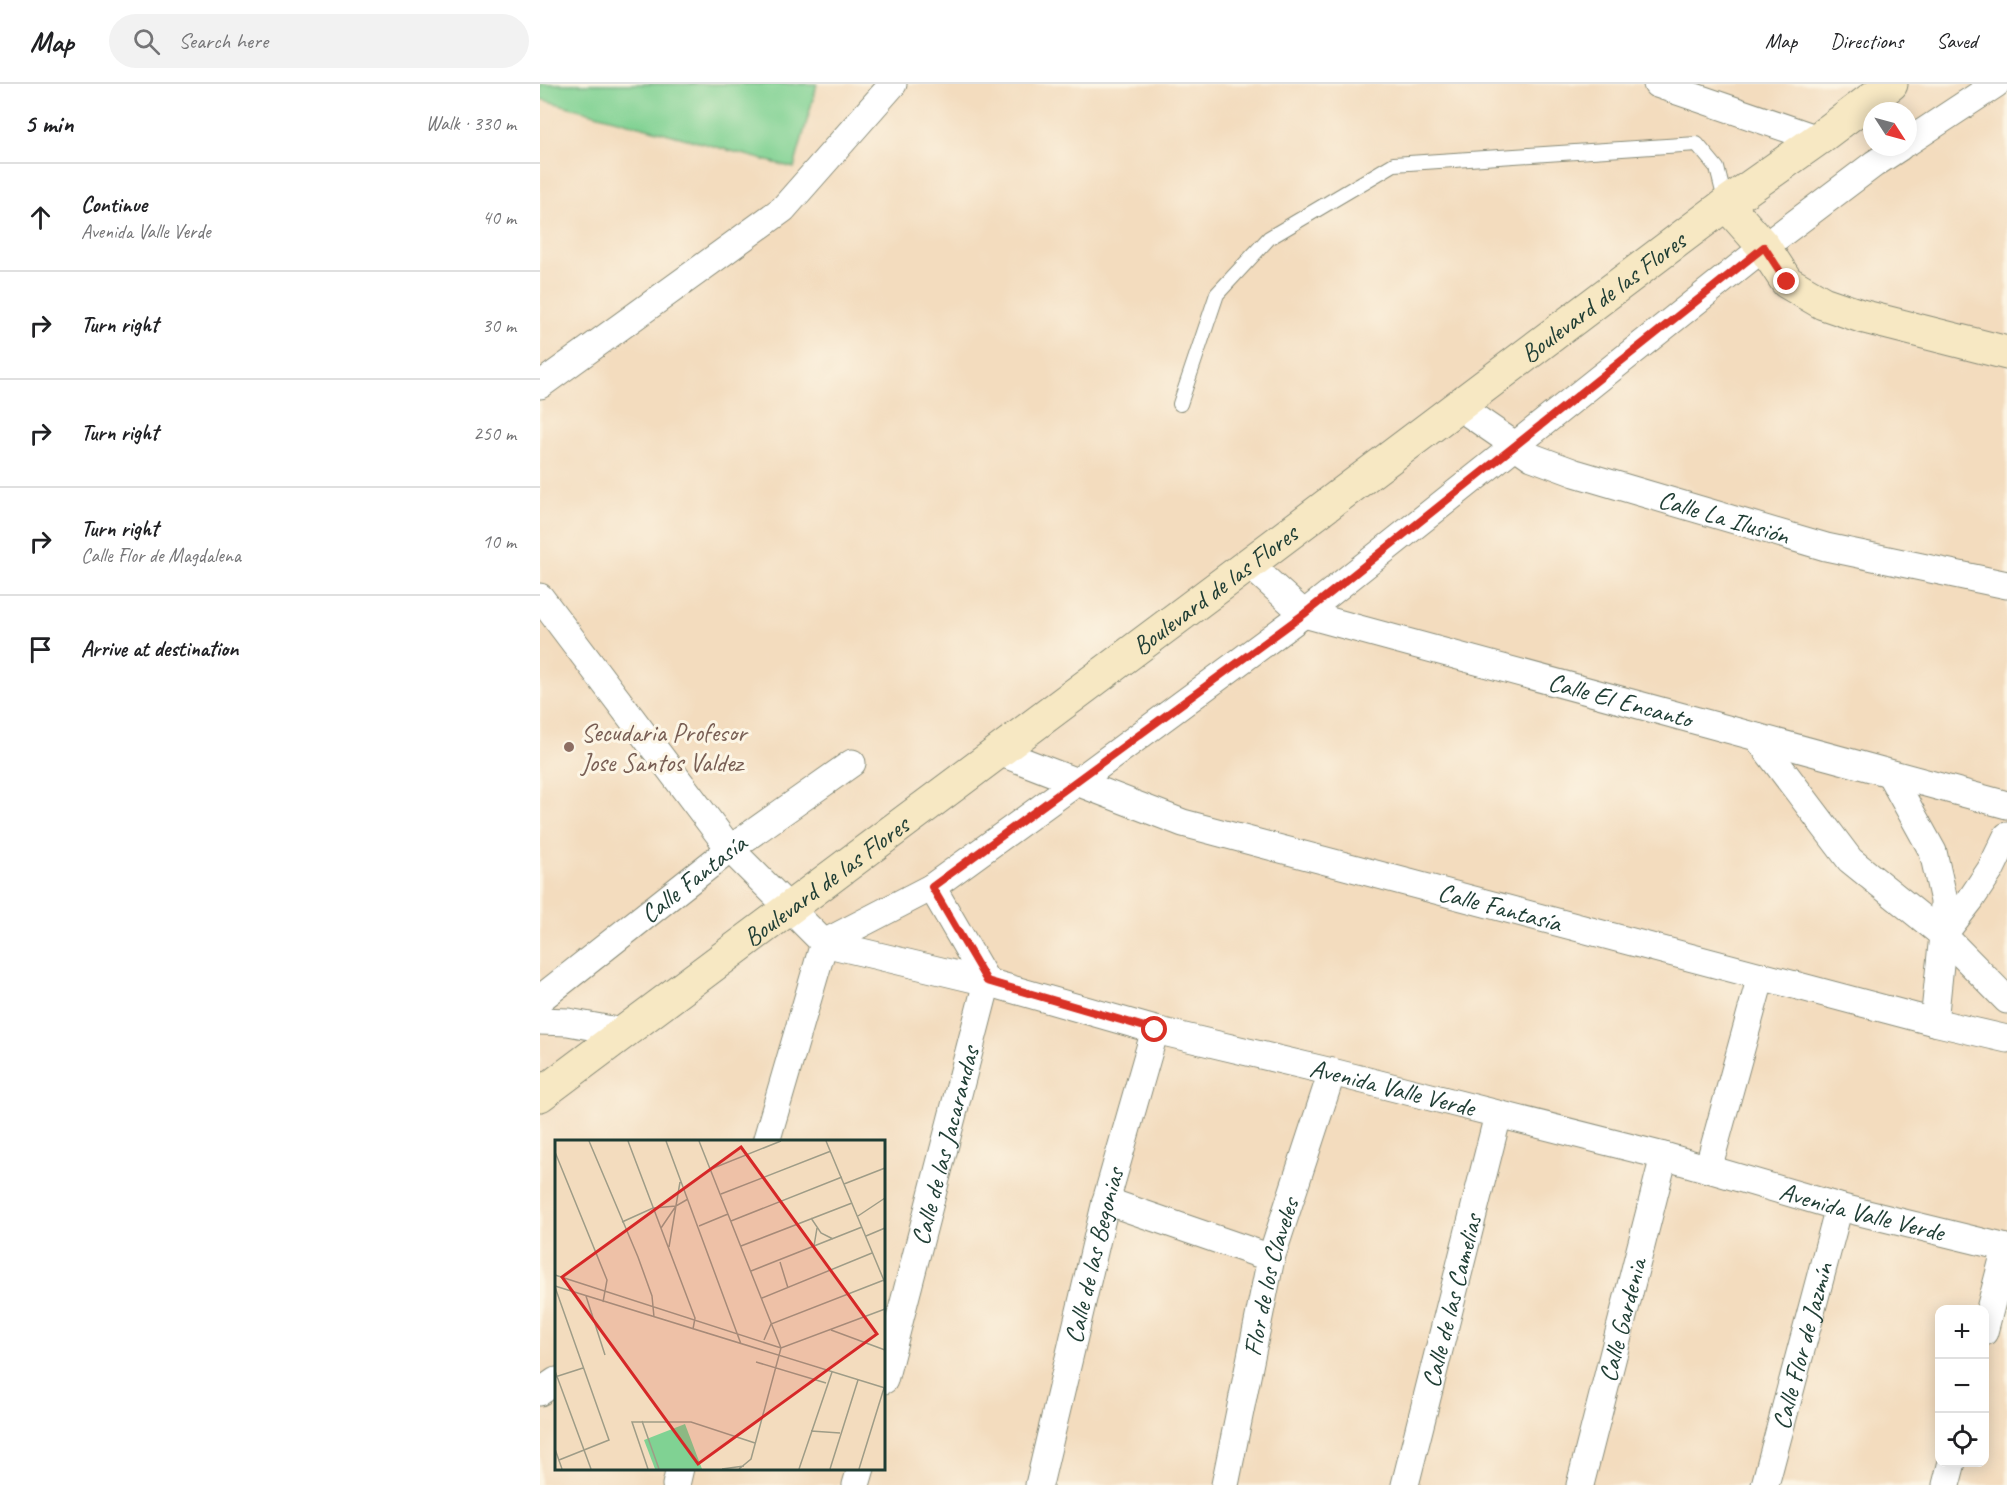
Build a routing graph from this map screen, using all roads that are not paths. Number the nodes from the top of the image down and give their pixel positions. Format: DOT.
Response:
graph roads {
  1 [pos="893,84"];
  2 [pos="1657,84"];
  3 [pos="1891,84"];
  4 [pos="1996,84"];
  5 [pos="1917,136"];
  6 [pos="1818,139"];
  7 [pos="1886,156"];
  8 [pos="1726,204"];
  9 [pos="1764,247"];
  10 [pos="2007,353"];
  11 [pos="540,385"];
  12 [pos="1180,404"];
  13 [pos="1458,406"];
  14 [pos="1514,446"];
  15 [pos="1249,564"];
  16 [pos="2007,585"];
  17 [pos="540,597"];
  18 [pos="1304,614"];
  19 [pos="1757,737"];
  20 [pos="999,752"];
  21 [pos="852,763"];
  22 [pos="1890,774"];
  23 [pos="1077,782"];
  24 [pos="2007,805"];
  25 [pos="2007,836"];
  26 [pos="730,849"];
  27 [pos="932,887"];
  28 [pos="789,909"];
  29 [pos="1943,935"];
  30 [pos="824,943"];
  31 [pos="1761,976"];
  32 [pos="987,981"];
  33 [pos="540,999"];
  34 [pos="2007,1000"];
  35 [pos="540,1021"];
  36 [pos="1934,1022"];
  37 [pos="1155,1030"];
  38 [pos="623,1032"];
  39 [pos="2007,1039"];
  40 [pos="1332,1072"];
  41 [pos="540,1095"];
  42 [pos="1498,1115"];
  43 [pos="767,1140"];
  44 [pos="1664,1156"];
  45 [pos="1708,1169"];
  46 [pos="1106,1201"];
  47 [pos="1839,1207"];
  48 [pos="2006,1248"];
  49 [pos="1271,1258"];
  50 [pos="1989,1313"];
  51 [pos="885,1376"];
  52 [pos="555,1382"];
  53 [pos="540,1392"];
  54 [pos="1951,1467"];
  55 [pos="680,1470"];
  56 [pos="860,1470"];
  57 [pos="676,1485"];
  58 [pos="856,1485"];
  59 [pos="1039,1485"];
  60 [pos="1225,1485"];
  61 [pos="1405,1485"];
  62 [pos="1580,1485"];
  63 [pos="1766,1485"];
  64 [pos="1946,1485"];
  1 -- 11 [label="street"];
  2 -- 6 [label="street"];
  3 -- 6 [label="street, Boulevard de las Flores"];
  4 -- 5 [label="street"];
  6 -- 8 [label="street, Boulevard de las Flores"];
  7 -- 9 [label="street"];
  8 -- 9 [label="street"];
  8 -- 12 [label="lane"];
  8 -- 13 [label="street, Boulevard de las Flores"];
  9 -- 10 [label="street"];
  9 -- 14 [label="street"];
  13 -- 14 [label="street, Calle La Ilusión"];
  13 -- 15 [label="street, Boulevard de las Flores"];
  14 -- 16 [label="street, Calle La Ilusión"];
  14 -- 18 [label="street"];
  15 -- 18 [label="street, Calle El Encanto"];
  15 -- 20 [label="street, Boulevard de las Flores"];
  17 -- 26 [label="street"];
  18 -- 19 [label="street, Calle El Encanto"];
  18 -- 23 [label="street"];
  19 -- 22 [label="street, Calle El Encanto"];
  19 -- 29 [label="street"];
  20 -- 23 [label="street, Calle Fantasía"];
  20 -- 28 [label="street, Boulevard de las Flores"];
  21 -- 26 [label="street, Calle Fantasía"];
  22 -- 24 [label="street, Calle El Encanto"];
  22 -- 29 [label="street"];
  23 -- 27 [label="street"];
  23 -- 31 [label="street, Calle Fantasía"];
  25 -- 29 [label="street"];
  26 -- 28 [label="street"];
  26 -- 33 [label="street, Calle Fantasía"];
  27 -- 30 [label="street"];
  27 -- 32 [label="street"];
  28 -- 30 [label="street"];
  28 -- 38 [label="street, Boulevard de las Flores"];
  29 -- 34 [label="street"];
  29 -- 36 [label="street"];
  30 -- 32 [label="street, Avenida Valle Verde"];
  30 -- 43 [label="street"];
  31 -- 36 [label="street, Calle Fantasía"];
  31 -- 45 [label="street"];
  32 -- 37 [label="street, Avenida Valle Verde"];
  32 -- 51 [label="street, Calle de las Jacarandas"];
  35 -- 38 [label="street"];
  36 -- 39 [label="street, Calle Fantasía"];
  37 -- 40 [label="street, Avenida Valle Verde"];
  37 -- 46 [label="street, Calle de las Begonias"];
  38 -- 41 [label="street, Boulevard de las Flores"];
  40 -- 42 [label="street, Avenida Valle Verde"];
  40 -- 49 [label="street, Flor de los Claveles"];
  42 -- 44 [label="street, Avenida Valle Verde"];
  42 -- 61 [label="street, Calle de las Camelias"];
  44 -- 45 [label="street, Avenida Valle Verde"];
  44 -- 62 [label="street, Calle Gardenia"];
  45 -- 47 [label="street, Avenida Valle Verde"];
  46 -- 49 [label="street"];
  46 -- 59 [label="street, Calle de las Begonias"];
  47 -- 48 [label="street, Avenida Valle Verde"];
  47 -- 63 [label="street, Calle Flor de Jazmín"];
  48 -- 50 [label="street"];
  49 -- 60 [label="street, Flor de los Claveles"];
  52 -- 53 [label="street"];
  54 -- 64 [label="street"];
  55 -- 57 [label="street"];
  56 -- 58 [label="street"];
}
